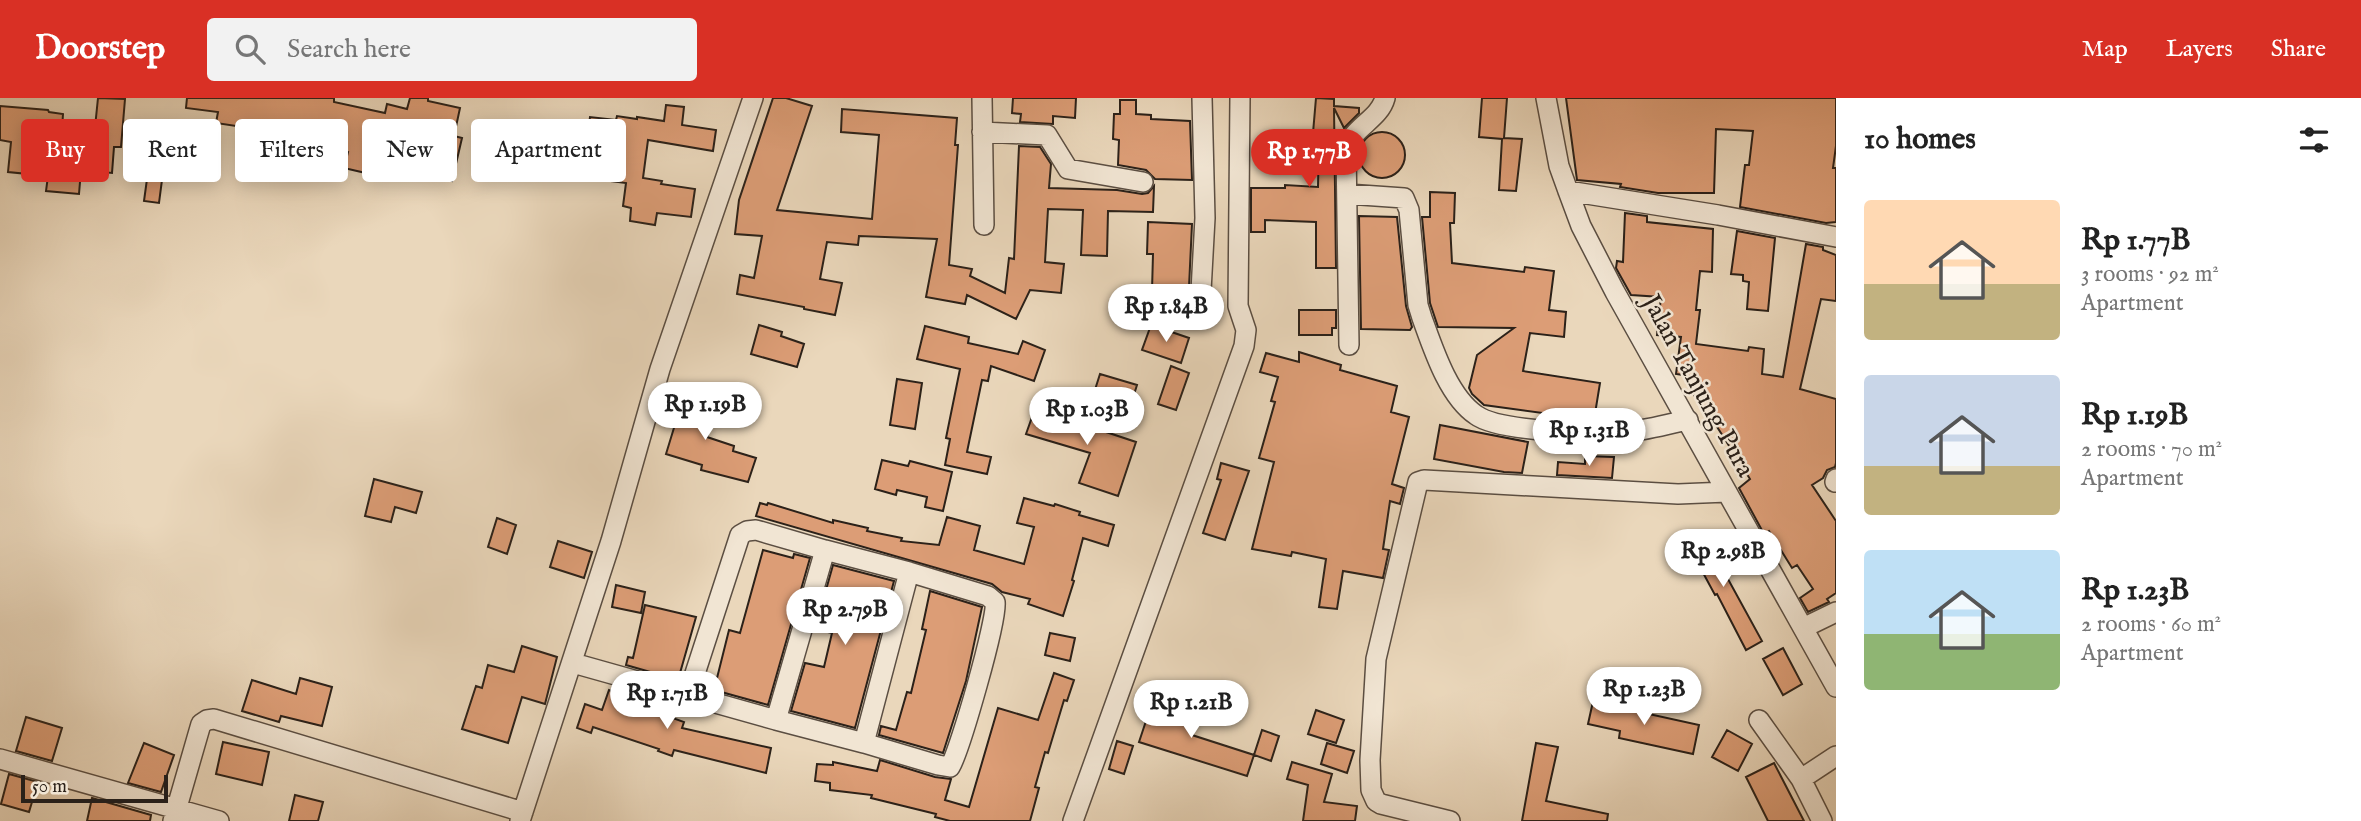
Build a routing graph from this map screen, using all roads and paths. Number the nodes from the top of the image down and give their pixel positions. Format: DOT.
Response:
graph roads {
  1 [pos="753,98"];
  2 [pos="982,98"];
  3 [pos="1202,98"];
  4 [pos="1240,98"];
  5 [pos="1385,98"];
  6 [pos="1546,98"];
  7 [pos="982,132"];
  8 [pos="1143,182"];
  9 [pos="1568,191"];
  10 [pos="1347,194"];
  11 [pos="984,225"];
  12 [pos="1836,237"];
  13 [pos="1201,291"];
  14 [pos="1349,345"];
  15 [pos="1688,420"];
  16 [pos="1727,492"];
  17 [pos="825,550"];
  18 [pos="909,572"];
  19 [pos="1836,612"];
  20 [pos="1803,628"];
  21 [pos="573,663"];
  22 [pos="1836,687"];
  23 [pos="688,695"];
  24 [pos="776,720"];
  25 [pos="1759,720"];
  26 [pos="864,743"];
  27 [pos="1836,756"];
  28 [pos="0,759"];
  29 [pos="1801,779"];
  30 [pos="175,815"];
  31 [pos="522,817"];
  32 [pos="219,821"];
  33 [pos="1073,821"];
  34 [pos="1450,821"];
  35 [pos="1822,821"];
  1 -- 21 [label="street"];
  2 -- 7 [label="street"];
  3 -- 13 [label="street"];
  4 -- 33 [label="street"];
  5 -- 10 [label="street"];
  6 -- 9 [label="street, Jalan Tanjung Pura"];
  7 -- 8 [label="street"];
  7 -- 11 [label="street"];
  9 -- 12 [label="street"];
  9 -- 15 [label="street, Jalan Tanjung Pura"];
  10 -- 14 [label="street"];
  10 -- 15 [label="street"];
  15 -- 16 [label="street, Jalan Tanjung Pura"];
  16 -- 20 [label="street, Jalan Tanjung Pura"];
  16 -- 34 [label="street"];
  17 -- 18 [label="street"];
  17 -- 23 [label="street"];
  17 -- 24 [label="street"];
  18 -- 26 [label="street"];
  18 -- 26 [label="street"];
  19 -- 20 [label="street"];
  20 -- 22 [label="street, Jalan Tanjung Pura"];
  21 -- 23 [label="street"];
  21 -- 31 [label="street"];
  23 -- 24 [label="street"];
  24 -- 26 [label="street"];
  25 -- 29 [label="street"];
  27 -- 29 [label="street"];
  28 -- 30 [label="street"];
  29 -- 35 [label="street"];
  30 -- 31 [label="street"];
  30 -- 32 [label="street"];
}
